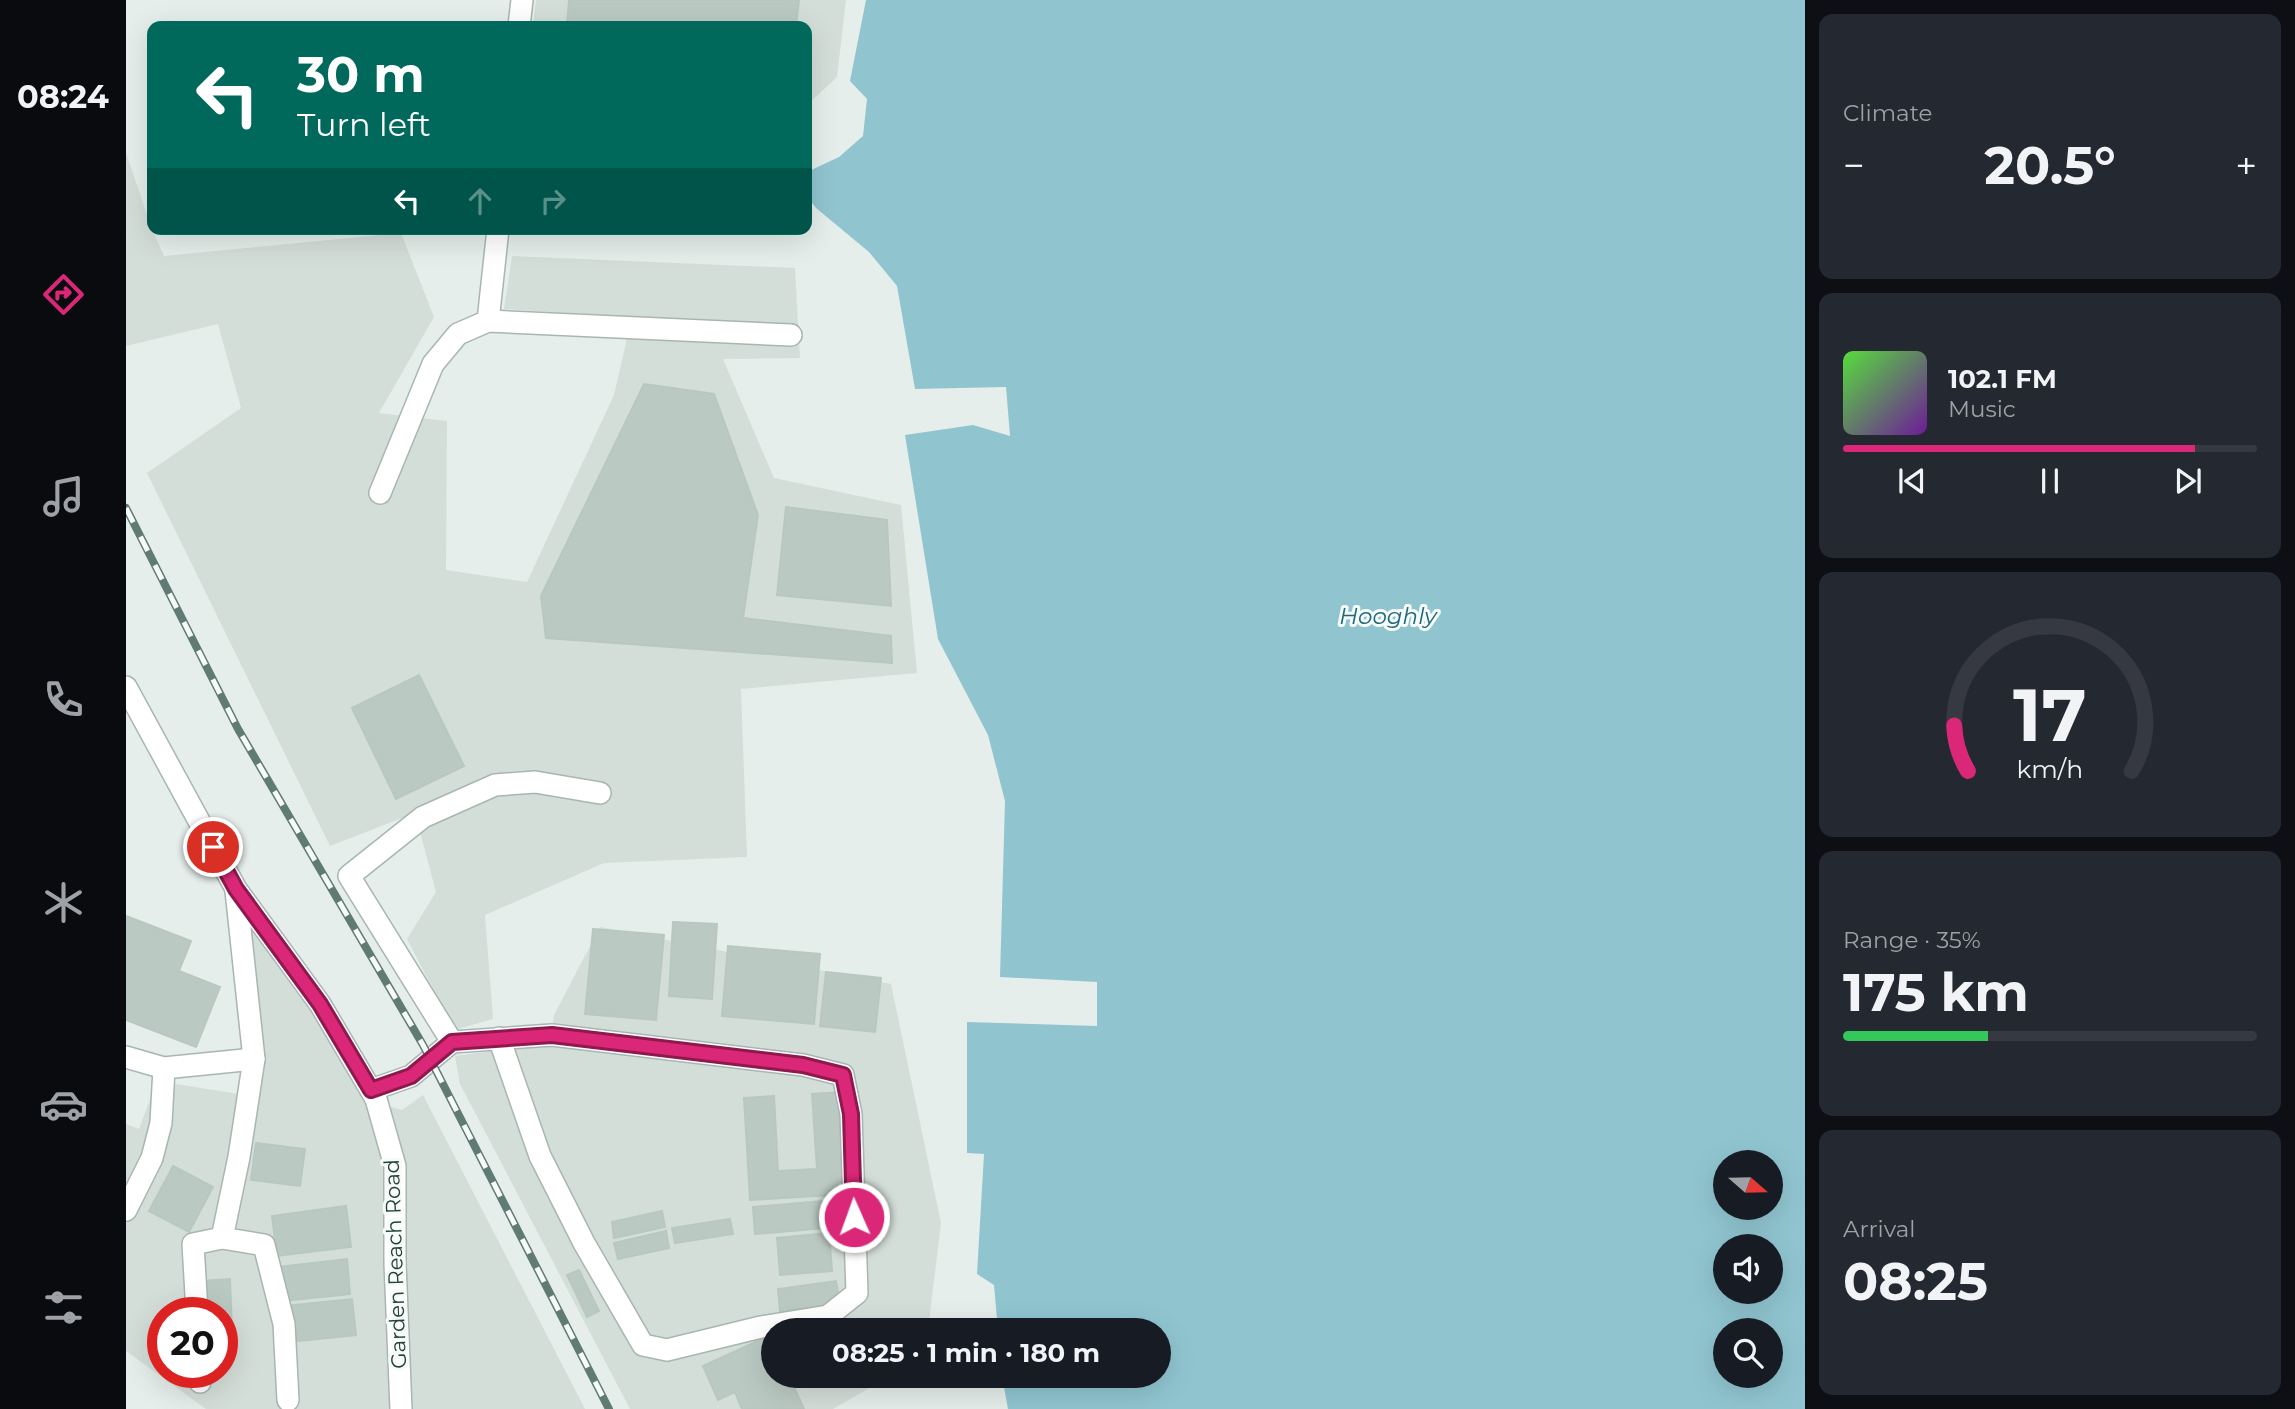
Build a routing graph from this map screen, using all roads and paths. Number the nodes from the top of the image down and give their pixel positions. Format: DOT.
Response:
graph roads {
  1 [pos="522,0"];
  2 [pos="520,21"];
  3 [pos="497,235"];
  4 [pos="488,321"];
  5 [pos="792,335"];
  6 [pos="380,493"];
  7 [pos="126,687"];
  8 [pos="600,793"];
  9 [pos="236,889"];
  10 [pos="499,1038"];
  11 [pos="452,1042"];
  12 [pos="126,1057"];
  13 [pos="254,1059"];
  14 [pos="164,1069"];
  15 [pos="371,1090"];
  16 [pos="126,1210"];
  17 [pos="222,1238"];
  18 [pos="196,1297"];
  19 [pos="288,1400"];
  20 [pos="401,1409"];
  1 -- 2 [label="street"];
  3 -- 4 [label="street"];
  4 -- 5 [label="street"];
  4 -- 6 [label="street"];
  7 -- 9 [label="street, Garden Reach Road"];
  8 -- 11 [label="street"];
  9 -- 13 [label="street"];
  9 -- 15 [label="street, Garden Reach Road"];
  10 -- 10 [label="street"];
  10 -- 11 [label="street"];
  11 -- 15 [label="street"];
  12 -- 14 [label="street"];
  13 -- 14 [label="street"];
  13 -- 17 [label="street"];
  14 -- 16 [label="street"];
  15 -- 20 [label="street, Garden Reach Road"];
  17 -- 18 [label="street"];
  17 -- 19 [label="street"];
}
